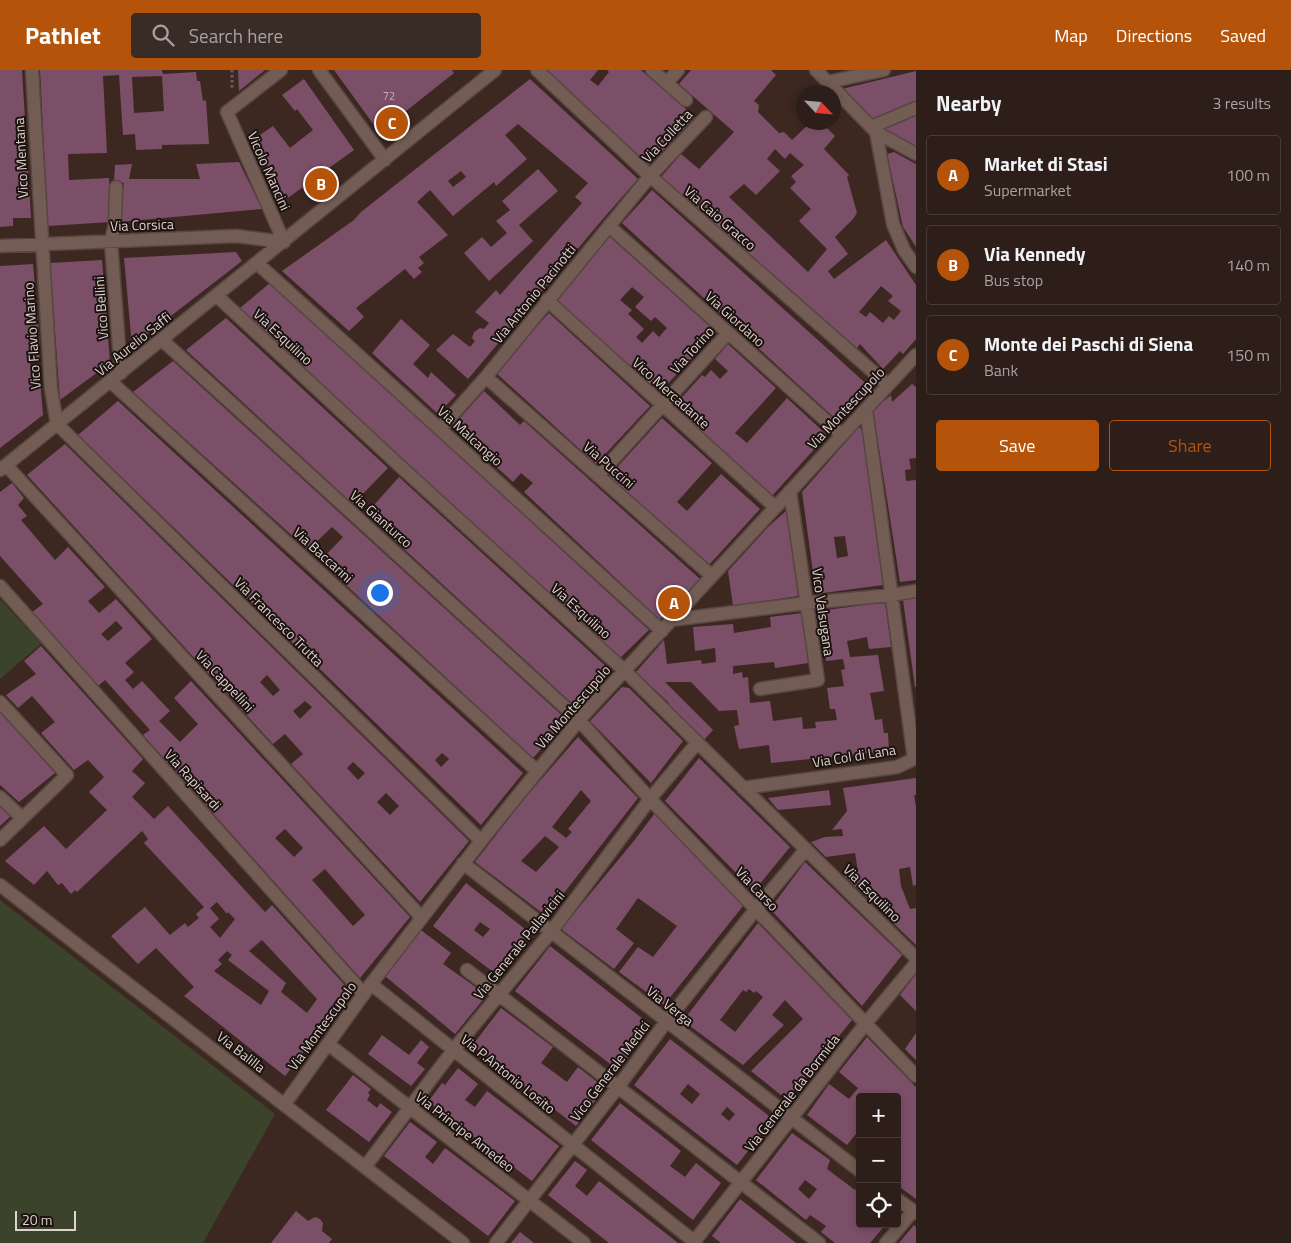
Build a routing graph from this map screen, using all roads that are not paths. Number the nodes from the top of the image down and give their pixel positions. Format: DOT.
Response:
graph roads {
  1 [pos="32,70"];
  2 [pos="281,70"];
  3 [pos="319,70"];
  4 [pos="537,70"];
  5 [pos="652,70"];
  6 [pos="678,70"];
  7 [pos="816,70"];
  8 [pos="884,70"];
  9 [pos="487,73"];
  10 [pos="828,82"];
  11 [pos="667,83"];
  12 [pos="686,100"];
  13 [pos="916,108"];
  14 [pos="706,117"];
  15 [pos="874,130"];
  16 [pos="916,154"];
  17 [pos="385,160"];
  18 [pos="650,176"];
  19 [pos="116,188"];
  20 [pos="609,226"];
  21 [pos="111,242"];
  22 [pos="284,242"];
  23 [pos="41,244"];
  24 [pos="0,246"];
  25 [pos="257,263"];
  26 [pos="916,267"];
  27 [pos="217,296"];
  28 [pos="547,300"];
  29 [pos="728,333"];
  30 [pos="162,340"];
  31 [pos="916,355"];
  32 [pos="121,373"];
  33 [pos="486,376"];
  34 [pos="110,381"];
  35 [pos="888,385"];
  36 [pos="662,405"];
  37 [pos="866,409"];
  38 [pos="57,424"];
  39 [pos="440,429"];
  40 [pos="842,435"];
  41 [pos="3,467"];
  42 [pos="598,476"];
  43 [pos="790,490"];
  44 [pos="775,507"];
  45 [pos="712,576"];
  46 [pos="0,586"];
  47 [pos="916,591"];
  48 [pos="892,595"];
  49 [pos="807,603"];
  50 [pos="671,620"];
  51 [pos="662,631"];
  52 [pos="624,671"];
  53 [pos="760,689"];
  54 [pos="0,702"];
  55 [pos="579,720"];
  56 [pos="697,742"];
  57 [pos="915,759"];
  58 [pos="537,772"];
  59 [pos="743,788"];
  60 [pos="0,798"];
  61 [pos="650,799"];
  62 [pos="22,818"];
  63 [pos="0,840"];
  64 [pos="481,841"];
  65 [pos="806,849"];
  66 [pos="464,863"];
  67 [pos="0,885"];
  68 [pos="756,909"];
  69 [pos="422,918"];
  70 [pos="551,932"];
  71 [pos="916,958"];
  72 [pos="916,963"];
  73 [pos="467,970"];
  74 [pos="368,989"];
  75 [pos="500,995"];
  76 [pos="666,1022"];
  77 [pos="866,1023"];
  78 [pos="328,1044"];
  79 [pos="454,1049"];
  80 [pos="916,1076"];
  81 [pos="618,1087"];
  82 [pos="284,1105"];
  83 [pos="410,1108"];
  84 [pos="791,1119"];
  85 [pos="572,1144"];
  86 [pos="365,1167"];
  87 [pos="856,1168"];
  88 [pos="740,1182"];
  89 [pos="529,1201"];
  90 [pos="901,1202"];
  91 [pos="914,1212"];
  92 [pos="694,1242"];
  93 [pos="463,1243"];
  94 [pos="496,1243"];
  95 [pos="584,1243"];
  96 [pos="818,1243"];
  97 [pos="886,1243"];
  1 -- 23 [label="street, Vico Mentana"];
  2 -- 22 [label="street, Vicolo Mancini"];
  3 -- 17 [label="street"];
  4 -- 18 [label="street, Via Caio Gracco"];
  5 -- 11 [label="street"];
  6 -- 11 [label="street"];
  7 -- 10 [label="street"];
  8 -- 10 [label="street"];
  9 -- 17 [label="street, Via Aurelio Saffi"];
  10 -- 15 [label="street"];
  11 -- 12 [label="street"];
  13 -- 15 [label="street"];
  14 -- 18 [label="street, Via Colletta"];
  15 -- 16 [label="street"];
  15 -- 26 [label="street"];
  17 -- 22 [label="street, Via Aurelio Saffi"];
  18 -- 20 [label="street, Via Antonio Pacinotti"];
  18 -- 35 [label="street, Via Caio Gracco"];
  19 -- 21 [label="street, Vico Bellini"];
  20 -- 28 [label="street, Via Antonio Pacinotti"];
  20 -- 29 [label="street, Via Giordano"];
  21 -- 22 [label="street, Via Corsica"];
  21 -- 23 [label="street, Via Corsica"];
  21 -- 32 [label="street, Vico Bellini"];
  22 -- 25 [label="street, Via Aurelio Saffi"];
  23 -- 24 [label="street, Via Corsica"];
  23 -- 38 [label="street, Vico Flavio Marino"];
  25 -- 27 [label="street, Via Aurelio Saffi"];
  25 -- 39 [label="street, Via Malcangio"];
  27 -- 30 [label="street, Via Aurelio Saffi"];
  27 -- 52 [label="street, Via Esquilino"];
  28 -- 33 [label="street, Via Antonio Pacinotti"];
  28 -- 36 [label="street, Vico Mercadante"];
  29 -- 36 [label="street, Via Torino"];
  29 -- 40 [label="street, Via Giordano"];
  30 -- 32 [label="street, Via Aurelio Saffi"];
  30 -- 55 [label="street, Via Gianturco"];
  31 -- 35 [label="street, Via Montescupolo"];
  32 -- 34 [label="street, Via Aurelio Saffi"];
  33 -- 39 [label="street, Via Antonio Pacinotti"];
  33 -- 42 [label="street, Via Puccini"];
  34 -- 38 [label="street, Via Aurelio Saffi"];
  34 -- 58 [label="street, Via Baccarini"];
  35 -- 37 [label="street, Via Montescupolo"];
  36 -- 42 [label="street, Via Torino"];
  36 -- 44 [label="street, Vico Mercadante"];
  37 -- 40 [label="street, Via Montescupolo"];
  37 -- 48 [label="street, Via Col di Lana"];
  38 -- 41 [label="street, Via Aurelio Saffi"];
  38 -- 64 [label="street, Via Francesco Trutta"];
  39 -- 51 [label="street, Via Malcangio"];
  40 -- 43 [label="street, Via Montescupolo"];
  41 -- 69 [label="street, Via Cappellini"];
  42 -- 45 [label="street, Via Puccini"];
  43 -- 44 [label="street, Via Montescupolo"];
  43 -- 49 [label="street, Vico Valsugana"];
  44 -- 45 [label="street, Via Montescupolo"];
  45 -- 50 [label="street, Via Montescupolo"];
  46 -- 74 [label="street, Via Rapisardi"];
  47 -- 48 [label="street"];
  48 -- 49 [label="street"];
  48 -- 57 [label="street, Via Col di Lana"];
  49 -- 50 [label="street"];
  49 -- 53 [label="street, Vico Valsugana"];
  50 -- 51 [label="street, Via Montescupolo"];
  51 -- 52 [label="street, Via Montescupolo"];
  52 -- 55 [label="street, Via Montescupolo"];
  52 -- 56 [label="street, Via Esquilino"];
  54 -- 62 [label="street"];
  55 -- 58 [label="street, Via Montescupolo"];
  55 -- 61 [label="street, Via Carso"];
  56 -- 59 [label="street, Via Esquilino"];
  56 -- 61 [label="street, Via Generale Pallavicini"];
  57 -- 59 [label="street, Via Col di Lana"];
  58 -- 64 [label="street, Via Montescupolo"];
  59 -- 65 [label="street, Via Esquilino"];
  60 -- 62 [label="street"];
  61 -- 68 [label="street, Via Carso"];
  61 -- 70 [label="street, Via Generale Pallavicini"];
  62 -- 63 [label="street"];
  64 -- 66 [label="street, Via Montescupolo"];
  65 -- 68 [label="street, Vico Generale Medici"];
  65 -- 71 [label="street, Via Esquilino"];
  66 -- 69 [label="street, Via Montescupolo"];
  66 -- 70 [label="street, Via Verga"];
  67 -- 82 [label="street, Via Balilla"];
  68 -- 76 [label="street, Vico Generale Medici"];
  68 -- 77 [label="street, Via Carso"];
  69 -- 74 [label="street, Via Montescupolo"];
  70 -- 75 [label="street, Via Generale Pallavicini"];
  70 -- 76 [label="street, Via Verga"];
  72 -- 77 [label="street, Via Generale da Bormida"];
  73 -- 75 [label="street"];
  74 -- 78 [label="street, Via Montescupolo"];
  74 -- 79 [label="street, Via P.Antonio Losito"];
  75 -- 79 [label="street, Via Generale Pallavicini"];
  75 -- 81 [label="street"];
  76 -- 81 [label="street, Vico Generale Medici"];
  76 -- 84 [label="street, Via Verga"];
  77 -- 80 [label="street, Via Carso"];
  77 -- 84 [label="street, Via Generale da Bormida"];
  78 -- 82 [label="street, Via Montescupolo"];
  78 -- 83 [label="street, Via Principe Amedeo"];
  79 -- 83 [label="street, Via Generale Pallavicini"];
  79 -- 85 [label="street, Via P.Antonio Losito"];
  81 -- 85 [label="street, Vico Generale Medici"];
  81 -- 88 [label="street"];
  82 -- 86 [label="street, Via Balilla"];
  83 -- 86 [label="street, Via Generale Pallavicini"];
  83 -- 89 [label="street, Via Principe Amedeo"];
  84 -- 87 [label="street, Via Verga"];
  84 -- 88 [label="street, Via Generale da Bormida"];
  85 -- 89 [label="street, Vico Generale Medici"];
  85 -- 92 [label="street, Via P.Antonio Losito"];
  86 -- 93 [label="street, Via Balilla"];
  88 -- 92 [label="street, Via Generale da Bormida"];
  88 -- 96 [label="street"];
  89 -- 94 [label="street, Vico Generale Medici"];
  89 -- 95 [label="street, Via Principe Amedeo"];
  90 -- 91 [label="street"];
  91 -- 97 [label="street"];
}
